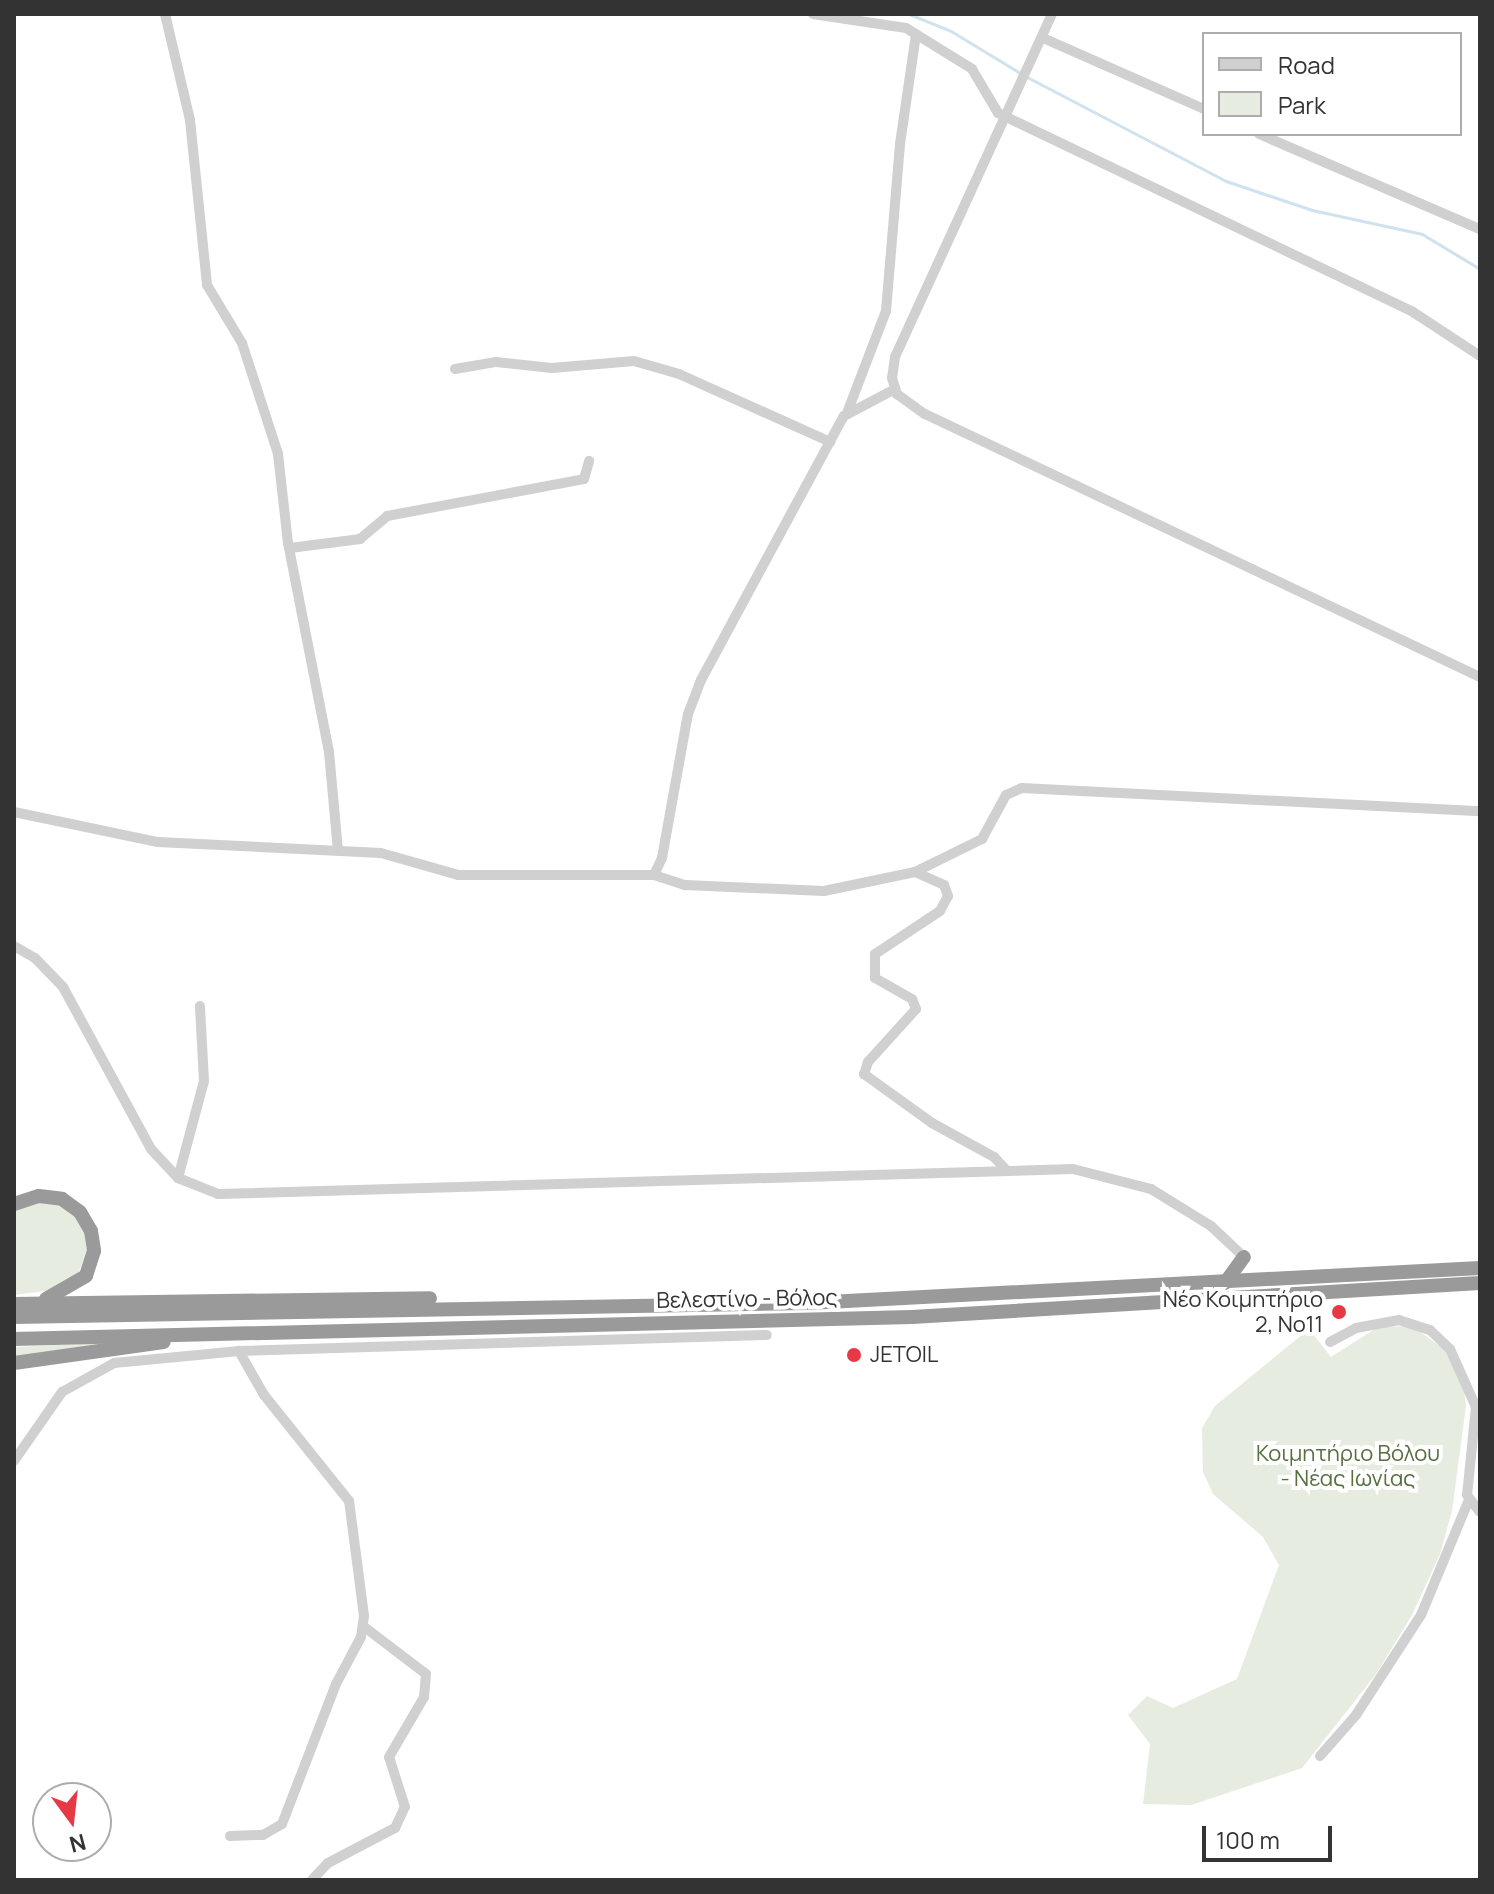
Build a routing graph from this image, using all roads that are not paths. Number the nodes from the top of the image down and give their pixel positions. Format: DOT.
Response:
graph roads {
  1 [pos="165,14"];
  2 [pos="1052,14"];
  3 [pos="820,15"];
  4 [pos="916,34"];
  5 [pos="1043,38"];
  6 [pos="1202,108"];
  7 [pos="1007,116"];
  8 [pos="1264,136"];
  9 [pos="1480,229"];
  10 [pos="1480,356"];
  11 [pos="455,369"];
  12 [pos="895,389"];
  13 [pos="847,413"];
  14 [pos="830,442"];
  15 [pos="589,461"];
  16 [pos="290,548"];
  17 [pos="1480,677"];
  18 [pos="1480,811"];
  19 [pos="14,812"];
  20 [pos="338,851"];
  21 [pos="915,872"];
  22 [pos="654,875"];
  23 [pos="14,946"];
  24 [pos="200,1006"];
  25 [pos="1005,1169"];
  26 [pos="178,1178"];
  27 [pos="14,1204"];
  28 [pos="1244,1257"];
  29 [pos="1480,1268"];
  30 [pos="1260,1281"];
  31 [pos="1225,1283"];
  32 [pos="1480,1283"];
  33 [pos="18,1304"];
  34 [pos="566,1305"];
  35 [pos="14,1317"];
  36 [pos="690,1323"];
  37 [pos="241,1332"];
  38 [pos="767,1335"];
  39 [pos="14,1339"];
  40 [pos="690,1339"];
  41 [pos="1330,1342"];
  42 [pos="239,1351"];
  43 [pos="14,1363"];
  44 [pos="14,1461"];
  45 [pos="1468,1502"];
  46 [pos="1480,1512"];
  47 [pos="363,1626"];
  48 [pos="1320,1756"];
  49 [pos="230,1836"];
  50 [pos="312,1880"];
  1 -- 16 [label="street"];
  2 -- 5 [label="street"];
  3 -- 4 [label="street"];
  4 -- 7 [label="street"];
  4 -- 13 [label="street"];
  5 -- 6 [label="street"];
  5 -- 7 [label="street"];
  7 -- 10 [label="street"];
  7 -- 12 [label="street"];
  8 -- 9 [label="street"];
  11 -- 14 [label="street"];
  12 -- 13 [label="street"];
  12 -- 17 [label="street"];
  13 -- 14 [label="street"];
  14 -- 22 [label="street"];
  15 -- 16 [label="street"];
  16 -- 20 [label="street"];
  18 -- 21 [label="street"];
  19 -- 20 [label="street"];
  20 -- 22 [label="street"];
  21 -- 22 [label="street"];
  21 -- 25 [label="street"];
  23 -- 26 [label="street"];
  24 -- 26 [label="street"];
  25 -- 26 [label="street"];
  25 -- 28 [label="street"];
  27 -- 33 [label="highway"];
  28 -- 30 [label="highway"];
  28 -- 31 [label="highway"];
  29 -- 30 [label="highway, Βελεστίνο - Βόλος"];
  30 -- 31 [label="highway, Βελεστίνο - Βόλος"];
  31 -- 34 [label="highway, Βελεστίνο - Βόλος"];
  32 -- 36 [label="highway, Βελεστίνο - Βόλος"];
  33 -- 34 [label="highway"];
  34 -- 35 [label="highway, Βελεστίνο - Βόλος"];
  36 -- 37 [label="highway, Βελεστίνο - Βόλος"];
  36 -- 40 [label="street"];
  37 -- 39 [label="highway, Βελεστίνο - Βόλος"];
  37 -- 43 [label="highway"];
  38 -- 40 [label="street"];
  40 -- 42 [label="street"];
  41 -- 45 [label="street"];
  42 -- 44 [label="street"];
  42 -- 47 [label="street"];
  45 -- 46 [label="street"];
  45 -- 48 [label="street"];
  47 -- 49 [label="street"];
  47 -- 50 [label="street"];
}
